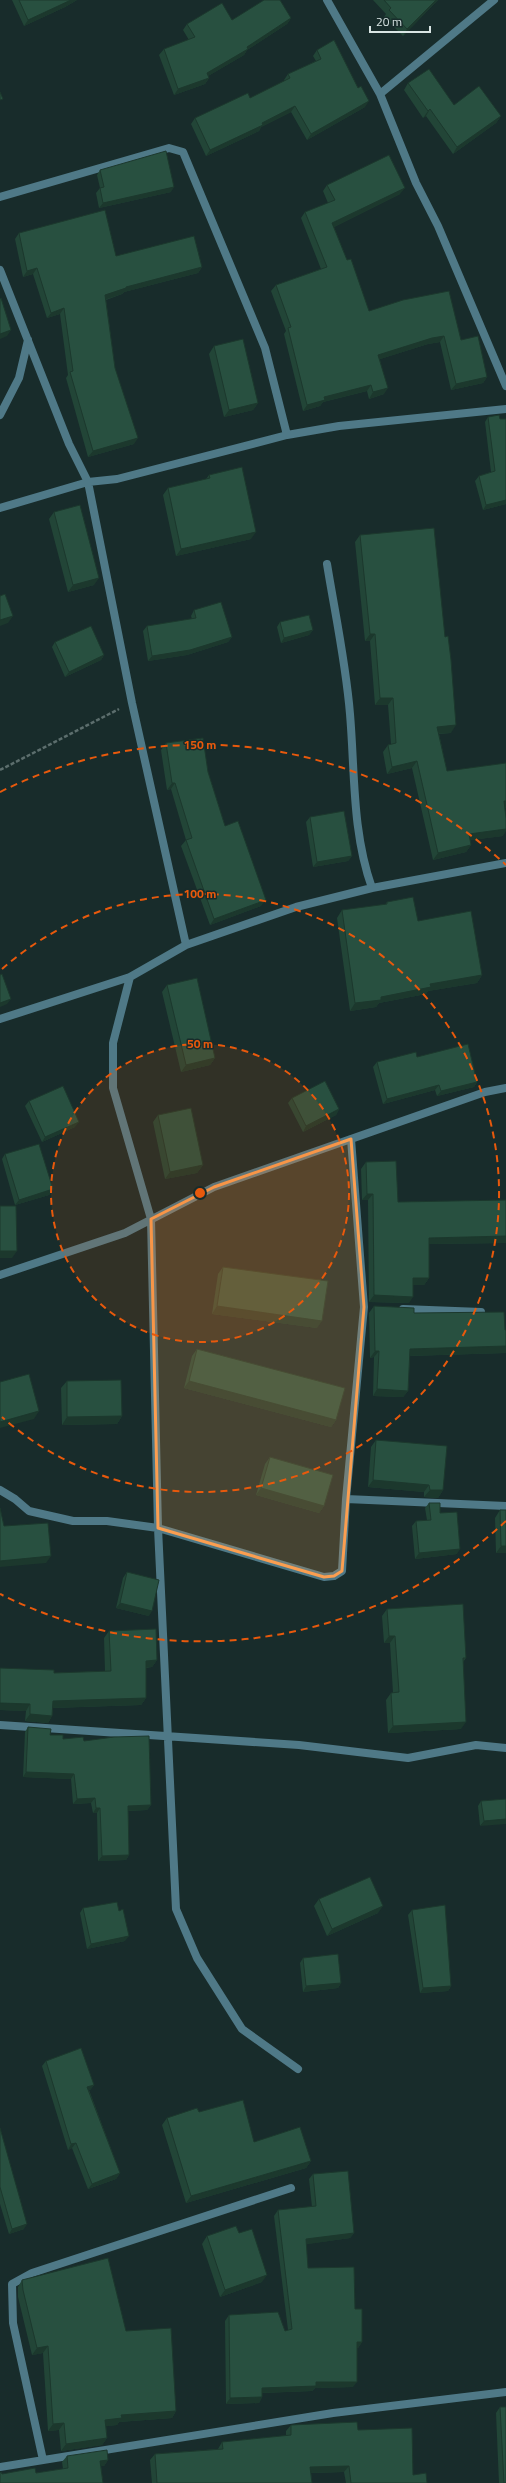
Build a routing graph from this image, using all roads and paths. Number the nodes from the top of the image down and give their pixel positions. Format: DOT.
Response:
graph roads {
  1 [pos="327,0"];
  2 [pos="494,0"];
  3 [pos="380,94"];
  4 [pos="0,197"];
  5 [pos="0,270"];
  6 [pos="28,340"];
  7 [pos="506,386"];
  8 [pos="506,409"];
  9 [pos="0,415"];
  10 [pos="288,435"];
  11 [pos="88,482"];
  12 [pos="0,498"];
  13 [pos="2,507"];
  14 [pos="327,564"];
  15 [pos="132,703"];
  16 [pos="0,770"];
  17 [pos="506,863"];
  18 [pos="372,888"];
  19 [pos="186,945"];
  20 [pos="130,977"];
  21 [pos="0,1019"];
  22 [pos="506,1088"];
  23 [pos="351,1139"];
  24 [pos="152,1219"];
  25 [pos="0,1276"];
  26 [pos="395,1309"];
  27 [pos="490,1313"];
  28 [pos="0,1490"];
  29 [pos="346,1499"];
  30 [pos="506,1506"];
  31 [pos="158,1528"];
  32 [pos="0,1725"];
  33 [pos="168,1735"];
  34 [pos="506,1748"];
  35 [pos="298,2069"];
  36 [pos="292,2188"];
  37 [pos="506,2392"];
  38 [pos="43,2460"];
  39 [pos="0,2467"];
  1 -- 3 [label="street"];
  2 -- 3 [label="street"];
  3 -- 7 [label="street"];
  4 -- 10 [label="street"];
  5 -- 6 [label="street"];
  6 -- 9 [label="street"];
  6 -- 11 [label="street"];
  8 -- 10 [label="street"];
  10 -- 11 [label="street"];
  11 -- 13 [label="street"];
  11 -- 15 [label="street"];
  12 -- 13 [label="street"];
  14 -- 18 [label="street"];
  15 -- 16 [label="path"];
  15 -- 19 [label="street"];
  17 -- 18 [label="street"];
  18 -- 19 [label="street"];
  19 -- 20 [label="street"];
  20 -- 21 [label="street"];
  20 -- 24 [label="street"];
  22 -- 23 [label="street"];
  23 -- 24 [label="street"];
  23 -- 29 [label="street"];
  24 -- 25 [label="street"];
  24 -- 31 [label="street"];
  26 -- 27 [label="street"];
  28 -- 31 [label="street"];
  29 -- 30 [label="street"];
  29 -- 31 [label="street"];
  31 -- 33 [label="street"];
  32 -- 33 [label="street"];
  33 -- 34 [label="street"];
  33 -- 35 [label="street"];
  36 -- 38 [label="street"];
  37 -- 38 [label="street"];
  38 -- 39 [label="street"];
}
